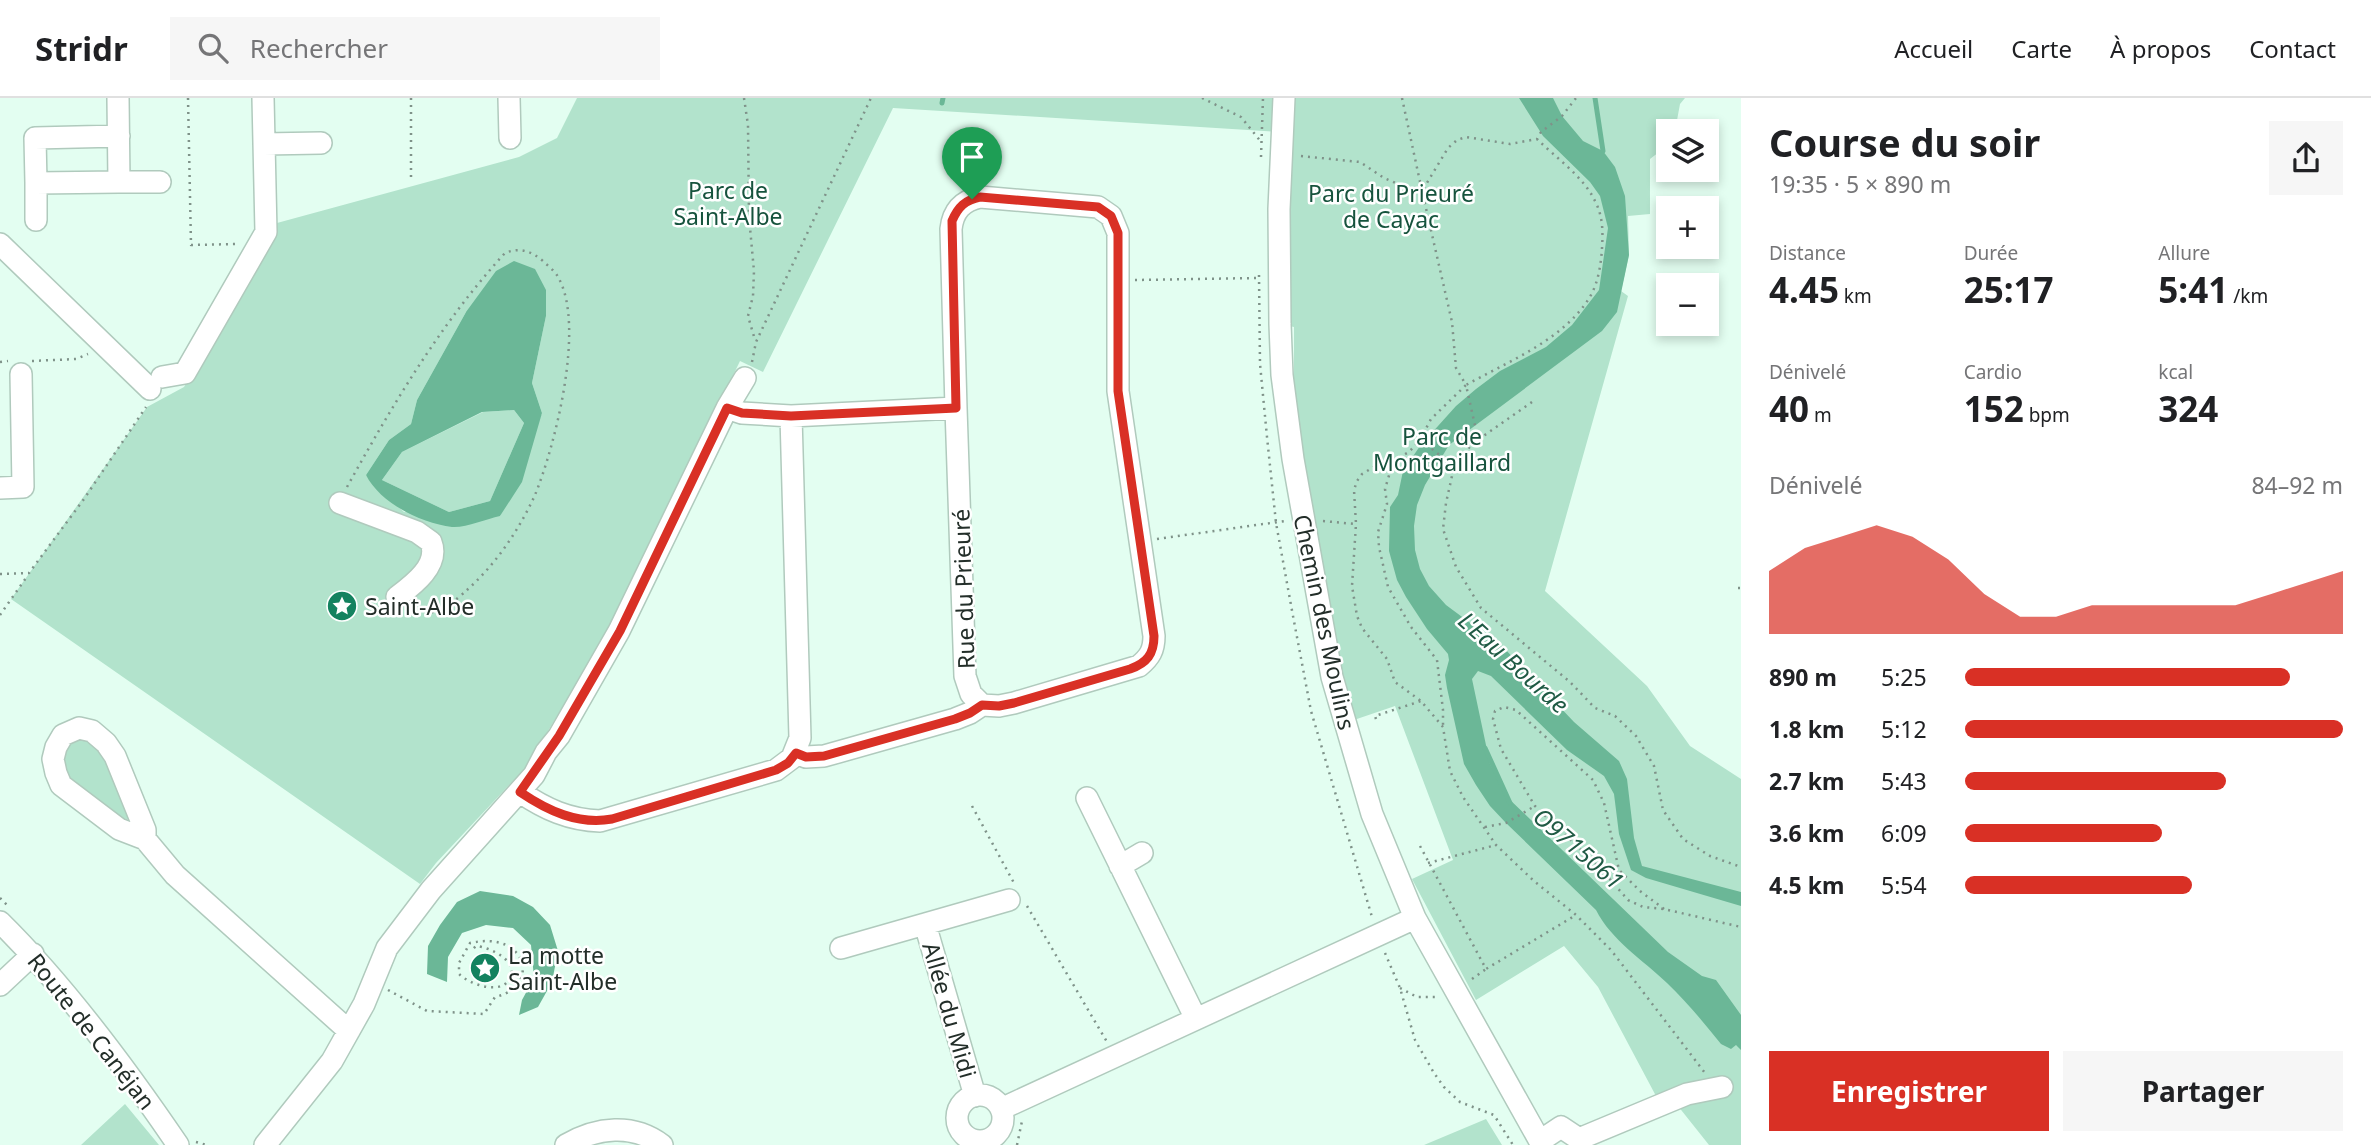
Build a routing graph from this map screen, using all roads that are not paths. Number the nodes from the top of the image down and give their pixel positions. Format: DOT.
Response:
graph roads {
  1 [pos="118,98"];
  2 [pos="263,98"];
  3 [pos="509,98"];
  4 [pos="1284,98"];
  5 [pos="119,136"];
  6 [pos="510,138"];
  7 [pos="321,143"];
  8 [pos="264,144"];
  9 [pos="160,181"];
  10 [pos="119,182"];
  11 [pos="36,183"];
  12 [pos="36,220"];
  13 [pos="0,244"];
  14 [pos="19,366"];
  15 [pos="745,378"];
  16 [pos="727,408"];
  17 [pos="956,408"];
  18 [pos="791,416"];
  19 [pos="0,488"];
  20 [pos="340,503"];
  21 [pos="403,604"];
  22 [pos="982,705"];
  23 [pos="796,753"];
  24 [pos="520,792"];
  25 [pos="1087,798"];
  26 [pos="145,839"];
  27 [pos="1142,853"];
  28 [pos="1120,866"];
  29 [pos="1004,907"];
  30 [pos="1415,918"];
  31 [pos="0,922"];
  32 [pos="925,924"];
  33 [pos="851,952"];
  34 [pos="33,954"];
  35 [pos="0,985"];
  36 [pos="1196,1019"];
  37 [pos="349,1031"];
  38 [pos="1722,1087"];
  39 [pos="975,1096"];
  40 [pos="1001,1109"];
  41 [pos="1579,1142"];
  42 [pos="1541,1143"];
  43 [pos="178,1145"];
  44 [pos="265,1145"];
  45 [pos="566,1145"];
  46 [pos="662,1145"];
  1 -- 5 [label="street"];
  2 -- 8 [label="street"];
  3 -- 6 [label="street"];
  4 -- 30 [label="street, Chemin des Moulins"];
  5 -- 10 [label="street"];
  5 -- 11 [label="street"];
  7 -- 8 [label="street"];
  8 -- 13 [label="street"];
  9 -- 10 [label="street"];
  10 -- 11 [label="street"];
  11 -- 12 [label="street"];
  14 -- 19 [label="street"];
  15 -- 16 [label="street"];
  16 -- 18 [label="street"];
  16 -- 24 [label="street"];
  17 -- 18 [label="street"];
  17 -- 22 [label="street, Rue du Prieuré"];
  17 -- 22 [label="street, Rue du Prieuré"];
  18 -- 23 [label="street"];
  20 -- 21 [label="street"];
  22 -- 23 [label="street"];
  23 -- 24 [label="street"];
  24 -- 37 [label="street"];
  25 -- 28 [label="street"];
  26 -- 26 [label="street"];
  26 -- 37 [label="street"];
  27 -- 28 [label="street"];
  28 -- 36 [label="street"];
  29 -- 32 [label="street, Allée du Midi"];
  30 -- 36 [label="street"];
  30 -- 42 [label="street, Chemin des Moulins"];
  31 -- 34 [label="street, Route de Canéjan"];
  32 -- 33 [label="street, Allée du Midi"];
  32 -- 39 [label="street, Allée du Midi"];
  34 -- 35 [label="street"];
  34 -- 43 [label="street, Route de Canéjan"];
  36 -- 40 [label="street"];
  37 -- 44 [label="street"];
  38 -- 41 [label="street"];
  39 -- 40 [label="street"];
  39 -- 40 [label="street"];
  41 -- 42 [label="street"];
  45 -- 46 [label="street"];
}
